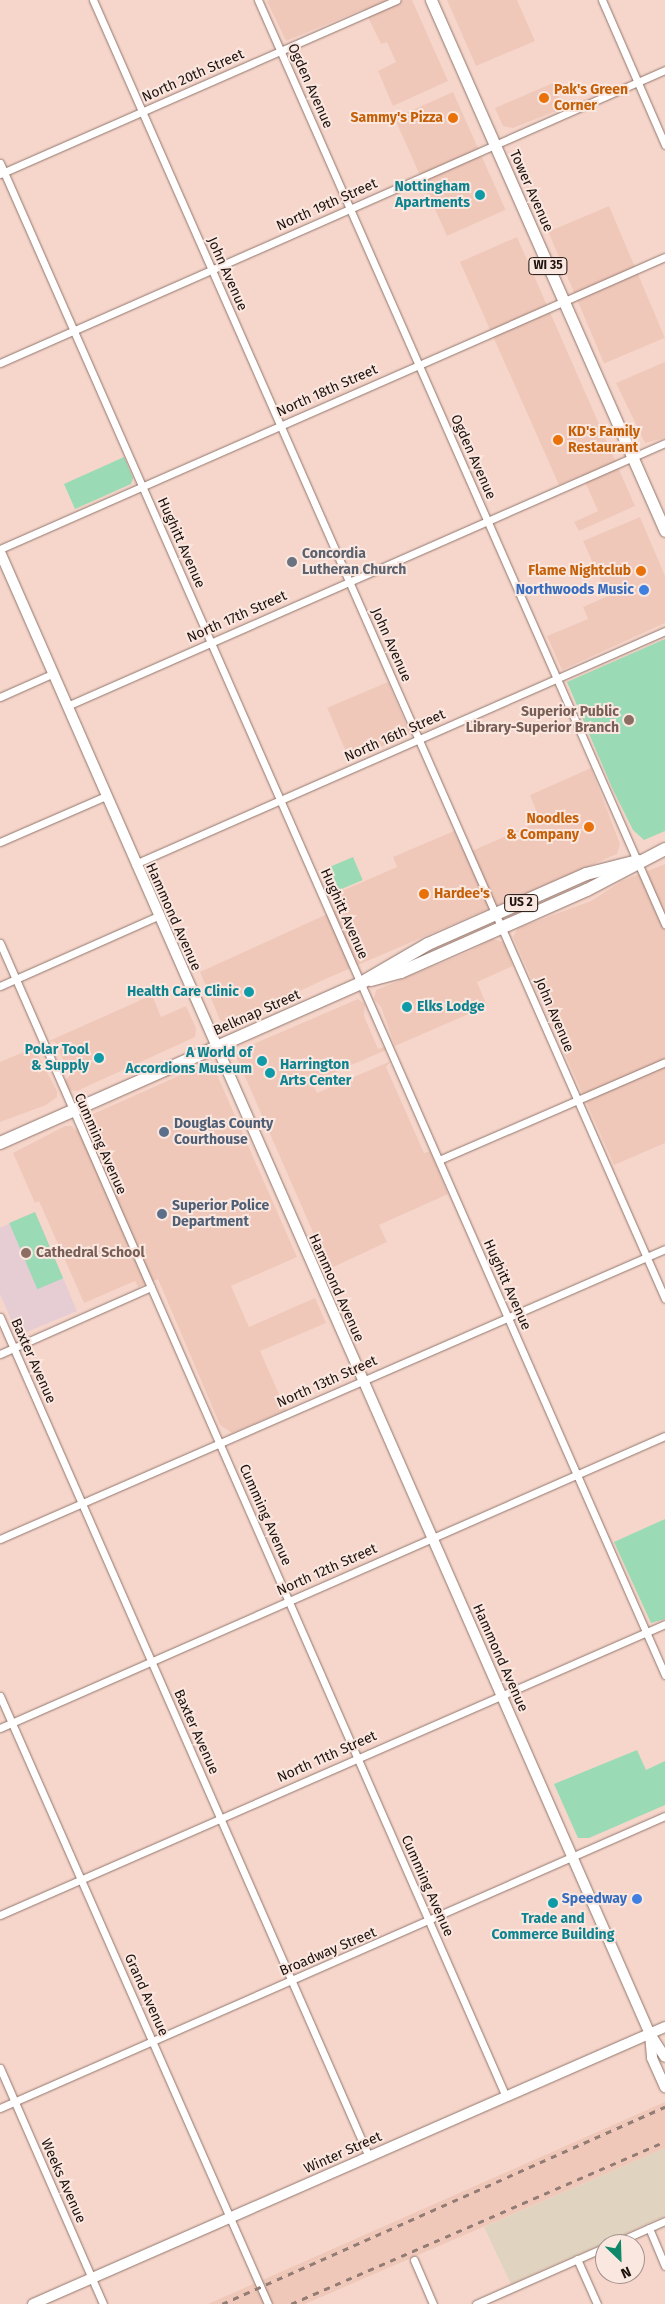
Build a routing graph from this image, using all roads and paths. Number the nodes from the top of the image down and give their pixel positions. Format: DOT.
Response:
graph roads {
  1 [pos="93,0"];
  2 [pos="258,0"];
  3 [pos="396,0"];
  4 [pos="431,0"];
  5 [pos="602,0"];
  6 [pos="280,51"];
  7 [pos="665,70"];
  8 [pos="637,82"];
  9 [pos="142,112"];
  10 [pos="495,145"];
  11 [pos="665,145"];
  12 [pos="0,163"];
  13 [pos="2,173"];
  14 [pos="349,209"];
  15 [pos="665,257"];
  16 [pos="211,270"];
  17 [pos="564,301"];
  18 [pos="73,330"];
  19 [pos="0,363"];
  20 [pos="418,365"];
  21 [pos="280,425"];
  22 [pos="665,443"];
  23 [pos="633,458"];
  24 [pos="142,486"];
  25 [pos="488,521"];
  26 [pos="665,531"];
  27 [pos="0,550"];
  28 [pos="349,581"];
  29 [pos="665,632"];
  30 [pos="211,643"];
  31 [pos="52,674"];
  32 [pos="557,679"];
  33 [pos="0,696"];
  34 [pos="66,706"];
  35 [pos="419,740"];
  36 [pos="106,796"];
  37 [pos="280,800"];
  38 [pos="0,842"];
  39 [pos="665,849"];
  40 [pos="638,861"];
  41 [pos="135,864"];
  42 [pos="496,914"];
  43 [pos="158,916"];
  44 [pos="665,924"];
  45 [pos="503,928"];
  46 [pos="0,943"];
  47 [pos="16,979"];
  48 [pos="362,982"];
  49 [pos="0,986"];
  50 [pos="216,1047"];
  51 [pos="665,1062"];
  52 [pos="576,1101"];
  53 [pos="71,1111"];
  54 [pos="0,1143"];
  55 [pos="439,1160"];
  56 [pos="665,1249"];
  57 [pos="646,1257"];
  58 [pos="151,1287"];
  59 [pos="665,1299"];
  60 [pos="0,1317"];
  61 [pos="508,1318"];
  62 [pos="13,1348"];
  63 [pos="0,1354"];
  64 [pos="362,1380"];
  65 [pos="665,1436"];
  66 [pos="220,1442"];
  67 [pos="576,1474"];
  68 [pos="82,1504"];
  69 [pos="432,1538"];
  70 [pos="0,1539"];
  71 [pos="289,1601"];
  72 [pos="665,1624"];
  73 [pos="646,1632"];
  74 [pos="152,1662"];
  75 [pos="665,1675"];
  76 [pos="501,1695"];
  77 [pos="0,1696"];
  78 [pos="12,1723"];
  79 [pos="0,1728"];
  80 [pos="358,1757"];
  81 [pos="665,1816"];
  82 [pos="220,1819"];
  83 [pos="572,1857"];
  84 [pos="81,1880"];
  85 [pos="0,1915"];
  86 [pos="429,1921"];
  87 [pos="291,1981"];
  88 [pos="665,2027"];
  89 [pos="650,2034"];
  90 [pos="153,2042"];
  91 [pos="665,2056"];
  92 [pos="0,2068"];
  93 [pos="665,2088"];
  94 [pos="506,2097"];
  95 [pos="15,2102"];
  96 [pos="0,2108"];
  97 [pos="369,2157"];
  98 [pos="231,2218"];
  99 [pos="665,2221"];
  100 [pos="649,2228"];
  101 [pos="635,2234"];
  102 [pos="595,2251"];
  103 [pos="577,2259"];
  104 [pos="414,2260"];
  105 [pos="665,2266"];
  106 [pos="92,2279"];
  107 [pos="33,2304"];
  108 [pos="103,2304"];
  109 [pos="268,2304"];
  110 [pos="433,2304"];
  111 [pos="476,2304"];
  112 [pos="597,2304"];
  1 -- 9 [label="street, John Avenue"];
  2 -- 6 [label="street, Ogden Avenue"];
  3 -- 6 [label="street, North 20th Street"];
  4 -- 10 [label="main road, Tower Avenue / WI 35"];
  5 -- 8 [label="street"];
  6 -- 9 [label="street, North 20th Street"];
  6 -- 14 [label="street, Ogden Avenue"];
  7 -- 8 [label="street, North 19th Street"];
  8 -- 10 [label="street, North 19th Street"];
  8 -- 11 [label="street"];
  9 -- 13 [label="street, North 20th Street"];
  9 -- 16 [label="street, John Avenue"];
  10 -- 14 [label="street, North 19th Street"];
  10 -- 17 [label="main road, Tower Avenue / WI 35"];
  12 -- 13 [label="street, Hughitt Avenue"];
  13 -- 18 [label="street, Hughitt Avenue"];
  14 -- 16 [label="street, North 19th Street"];
  14 -- 20 [label="street, Ogden Avenue"];
  15 -- 17 [label="street, North 18th Street"];
  16 -- 18 [label="street, North 19th Street"];
  16 -- 21 [label="street, John Avenue"];
  17 -- 20 [label="street, North 18th Street"];
  17 -- 23 [label="main road, Tower Avenue / WI 35"];
  18 -- 19 [label="street, North 19th Street"];
  18 -- 24 [label="street, Hughitt Avenue"];
  20 -- 21 [label="street, North 18th Street"];
  20 -- 25 [label="street, Ogden Avenue"];
  21 -- 24 [label="street, North 18th Street"];
  21 -- 28 [label="street, John Avenue"];
  22 -- 23 [label="street, North 17th Street"];
  23 -- 25 [label="street, North 17th Street"];
  23 -- 26 [label="main road, Tower Avenue / WI 35"];
  24 -- 27 [label="street, North 18th Street"];
  24 -- 30 [label="street, Hughitt Avenue"];
  25 -- 28 [label="street, North 17th Street"];
  25 -- 32 [label="street, Ogden Avenue"];
  27 -- 31 [label="street, Hammond Avenue"];
  28 -- 30 [label="street, North 17th Street"];
  28 -- 35 [label="street, John Avenue"];
  29 -- 32 [label="street, North 16th Street"];
  30 -- 34 [label="street, North 17th Street"];
  30 -- 37 [label="street, Hughitt Avenue"];
  31 -- 33 [label="street"];
  31 -- 34 [label="street, Hammond Avenue"];
  32 -- 35 [label="street, North 16th Street"];
  32 -- 40 [label="street, Ogden Avenue"];
  34 -- 36 [label="street, Hammond Avenue"];
  35 -- 37 [label="street, North 16th Street"];
  35 -- 42 [label="street, John Avenue"];
  36 -- 38 [label="street"];
  36 -- 41 [label="street, Hammond Avenue"];
  37 -- 41 [label="street, North 16th Street"];
  37 -- 48 [label="street, Hughitt Avenue"];
  39 -- 40 [label="highway, Belknap Street / US 2"];
  40 -- 42 [label="highway, Belknap Street / US 2"];
  40 -- 44 [label="street, Ogden Avenue"];
  40 -- 45 [label="highway, Belknap Street / US 2"];
  41 -- 43 [label="street, Hammond Avenue"];
  42 -- 45 [label="street, John Avenue"];
  42 -- 48 [label="highway, Belknap Street / US 2"];
  43 -- 47 [label="street"];
  43 -- 50 [label="street, Hammond Avenue"];
  45 -- 48 [label="highway, Belknap Street / US 2"];
  45 -- 52 [label="street, John Avenue"];
  46 -- 47 [label="street, Cumming Avenue"];
  47 -- 49 [label="street"];
  47 -- 53 [label="street, Cumming Avenue"];
  48 -- 50 [label="highway, Belknap Street / US 2"];
  48 -- 55 [label="street, Hughitt Avenue"];
  50 -- 53 [label="highway, Belknap Street / US 2"];
  50 -- 64 [label="street, Hammond Avenue"];
  51 -- 52 [label="street"];
  52 -- 55 [label="street"];
  52 -- 57 [label="street, John Avenue"];
  53 -- 54 [label="highway, Belknap Street / US 2"];
  53 -- 58 [label="street, Cumming Avenue"];
  55 -- 61 [label="street, Hughitt Avenue"];
  56 -- 57 [label="street, North 13th Street"];
  57 -- 59 [label="street, John Avenue"];
  57 -- 61 [label="street, North 13th Street"];
  58 -- 62 [label="street"];
  58 -- 66 [label="street, Cumming Avenue"];
  60 -- 62 [label="street, Baxter Avenue"];
  61 -- 64 [label="street, North 13th Street"];
  61 -- 67 [label="street, Hughitt Avenue"];
  62 -- 63 [label="street"];
  62 -- 68 [label="street, Baxter Avenue"];
  64 -- 66 [label="street, North 13th Street"];
  64 -- 69 [label="street, Hammond Avenue"];
  65 -- 67 [label="street, North 12th Street"];
  66 -- 68 [label="street, North 13th Street"];
  66 -- 71 [label="street, Cumming Avenue"];
  67 -- 69 [label="street, North 12th Street"];
  67 -- 73 [label="street, Hughitt Avenue"];
  68 -- 70 [label="street, North 13th Street"];
  68 -- 74 [label="street, Baxter Avenue"];
  69 -- 71 [label="street, North 12th Street"];
  69 -- 76 [label="street, Hammond Avenue"];
  71 -- 74 [label="street, North 12th Street"];
  71 -- 80 [label="street, Cumming Avenue"];
  72 -- 73 [label="street, North 11th Street"];
  73 -- 75 [label="street, Hughitt Avenue"];
  73 -- 76 [label="street, North 11th Street"];
  74 -- 78 [label="street, North 12th Street"];
  74 -- 82 [label="street, Baxter Avenue"];
  76 -- 80 [label="street, North 11th Street"];
  76 -- 83 [label="street, Hammond Avenue"];
  77 -- 78 [label="street, Grand Avenue"];
  78 -- 79 [label="street, North 12th Street"];
  78 -- 84 [label="street, Grand Avenue"];
  80 -- 82 [label="street, North 11th Street"];
  80 -- 86 [label="street, Cumming Avenue"];
  81 -- 83 [label="street, Broadway Street"];
  82 -- 84 [label="street, North 11th Street"];
  82 -- 87 [label="street, Baxter Avenue"];
  83 -- 86 [label="street, Broadway Street"];
  83 -- 89 [label="street, Hammond Avenue"];
  84 -- 85 [label="street, North 11th Street"];
  84 -- 90 [label="street, Grand Avenue"];
  86 -- 87 [label="street, Broadway Street"];
  86 -- 94 [label="street, Cumming Avenue"];
  87 -- 90 [label="street, Broadway Street"];
  87 -- 97 [label="street, Baxter Avenue"];
  88 -- 89 [label="street, Winter Street"];
  89 -- 91 [label="street, Hammond Avenue"];
  89 -- 93 [label="street, Hammond Avenue"];
  89 -- 94 [label="street, Winter Street"];
  90 -- 95 [label="street, Broadway Street"];
  90 -- 98 [label="street, Grand Avenue"];
  92 -- 95 [label="street, Weeks Avenue"];
  94 -- 97 [label="street, Winter Street"];
  95 -- 96 [label="street, Broadway Street"];
  95 -- 106 [label="street, Weeks Avenue"];
  97 -- 98 [label="street, Winter Street"];
  98 -- 106 [label="street, Winter Street"];
  98 -- 109 [label="street, Grand Avenue"];
  99 -- 100 [label="street"];
  100 -- 101 [label="street"];
  100 -- 105 [label="street"];
  102 -- 103 [label="street"];
  103 -- 111 [label="street"];
  103 -- 112 [label="street"];
  104 -- 110 [label="street"];
  106 -- 107 [label="street, Winter Street"];
  106 -- 108 [label="street, Weeks Avenue"];
}
